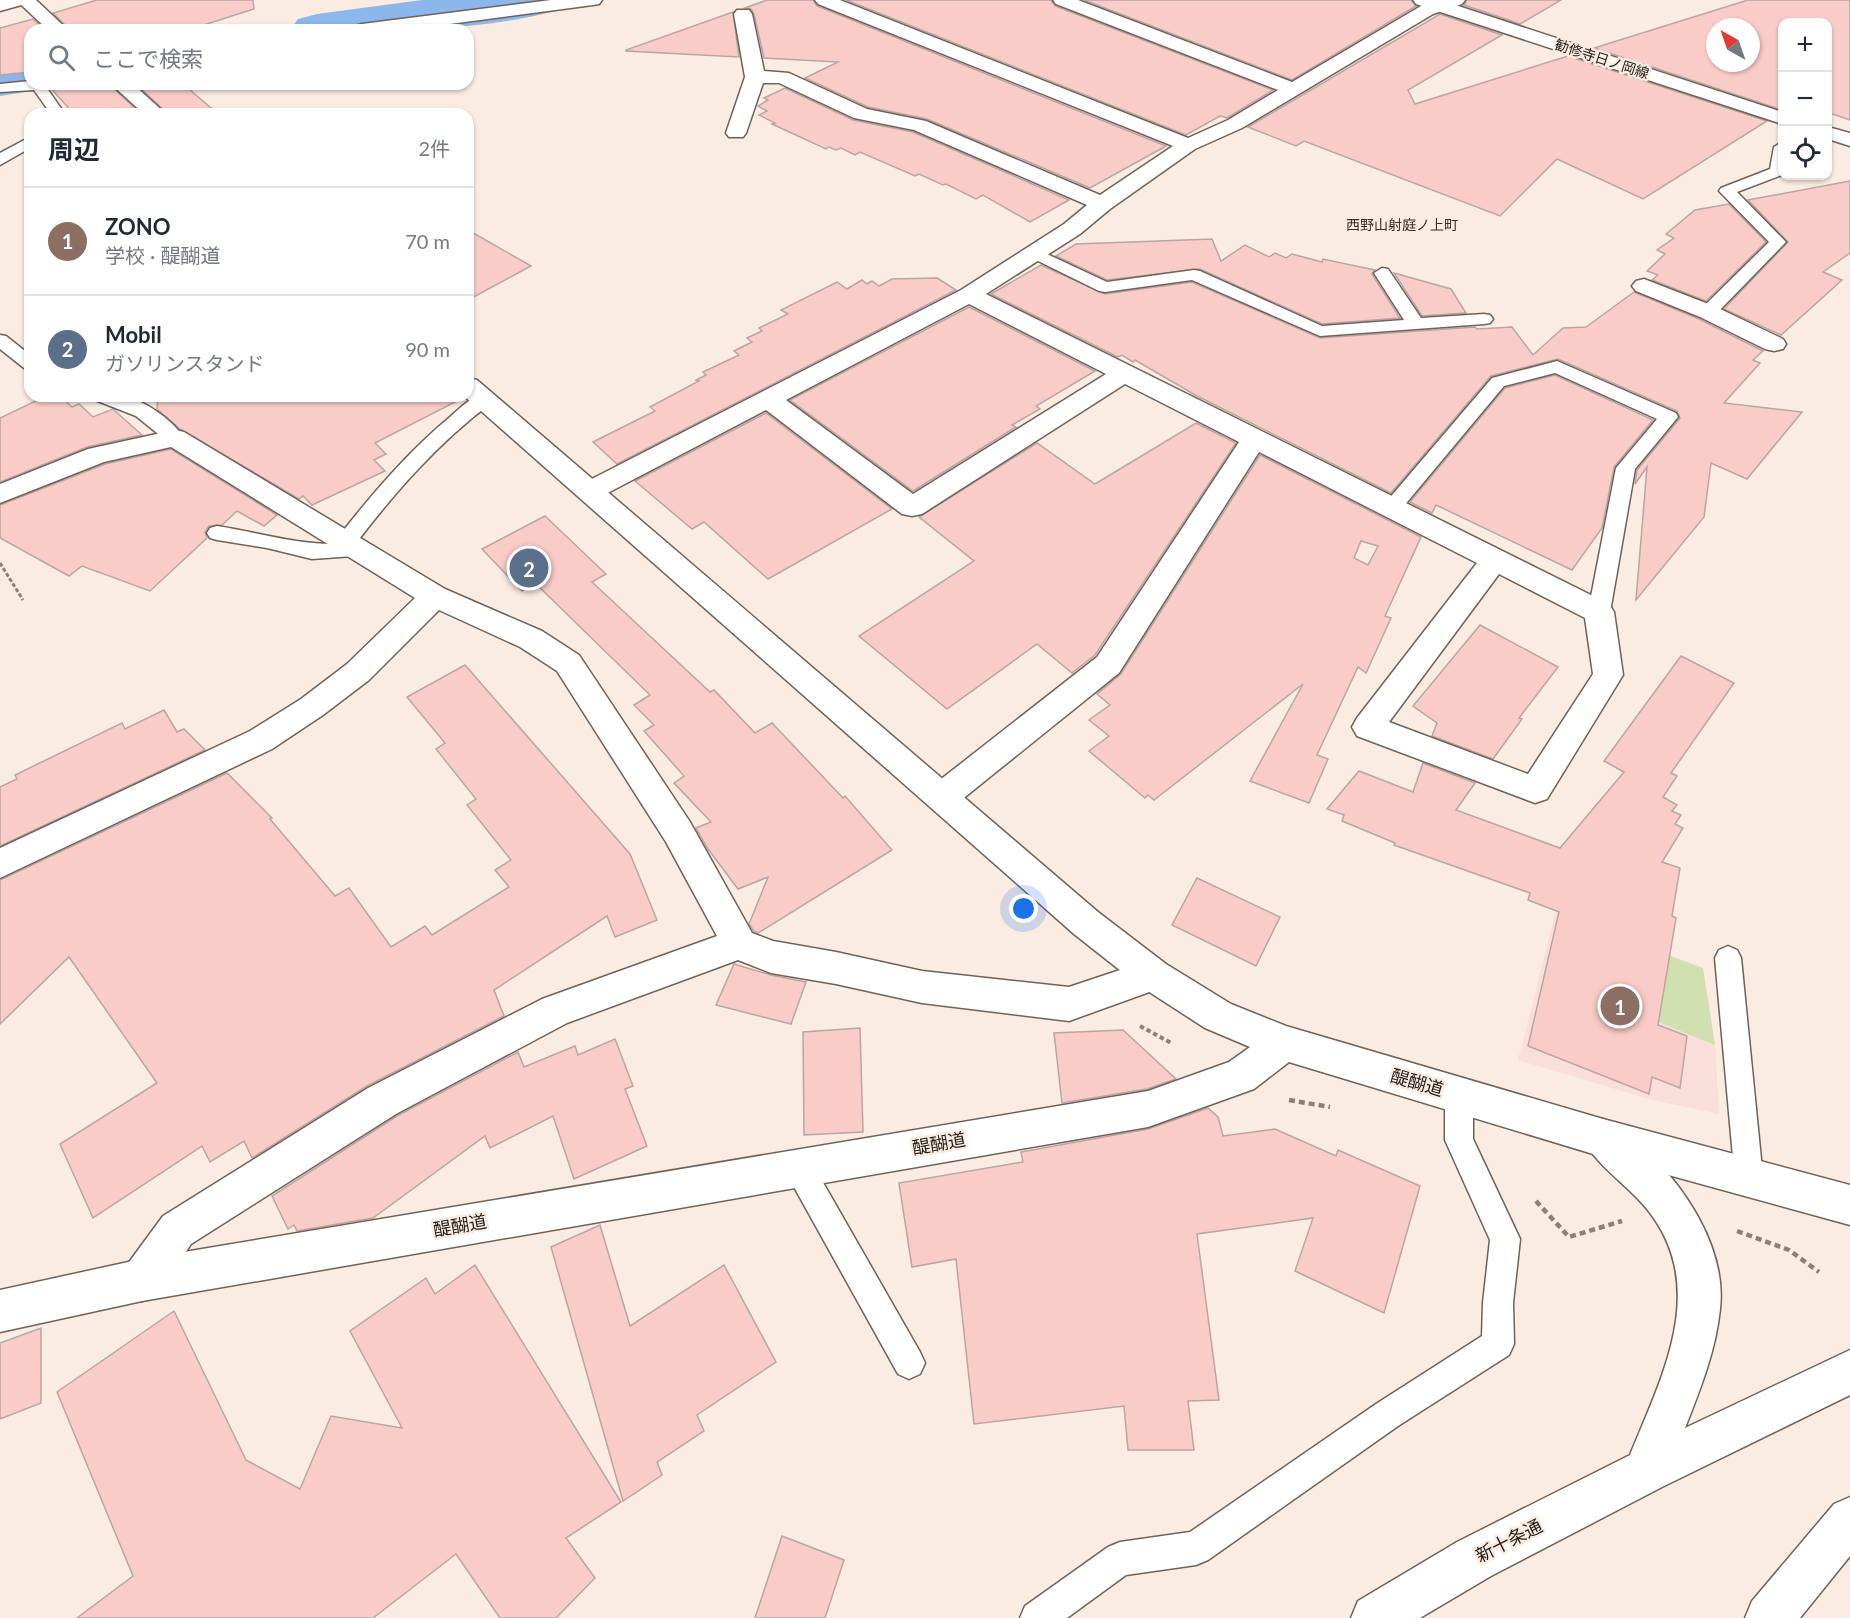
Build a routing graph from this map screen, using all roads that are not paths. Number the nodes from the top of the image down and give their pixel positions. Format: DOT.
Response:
graph roads {
  1 [pos="19,0"];
  2 [pos="25,0"];
  3 [pos="593,0"];
  4 [pos="824,0"];
  5 [pos="873,0"];
  6 [pos="1062,0"];
  7 [pos="1440,2"];
  8 [pos="0,6"];
  9 [pos="847,9"];
  10 [pos="743,14"];
  11 [pos="52,24"];
  12 [pos="408,24"];
  13 [pos="755,77"];
  14 [pos="24,86"];
  15 [pos="0,88"];
  16 [pos="1293,89"];
  17 [pos="41,90"];
  18 [pos="129,90"];
  19 [pos="54,108"];
  20 [pos="149,108"];
  21 [pos="1778,117"];
  22 [pos="736,133"];
  23 [pos="1832,135"];
  24 [pos="1850,140"];
  25 [pos="24,145"];
  26 [pos="1188,145"];
  27 [pos="0,160"];
  28 [pos="1778,167"];
  29 [pos="1102,204"];
  30 [pos="1034,253"];
  31 [pos="1382,273"];
  32 [pos="1644,286"];
  33 [pos="969,295"];
  34 [pos="1708,312"];
  35 [pos="1485,319"];
  36 [pos="1416,324"];
  37 [pos="0,340"];
  38 [pos="1774,344"];
  39 [pos="24,359"];
  40 [pos="1125,374"];
  41 [pos="476,392"];
  42 [pos="769,400"];
  43 [pos="126,402"];
  44 [pos="468,402"];
  45 [pos="175,438"];
  46 [pos="1254,439"];
  47 [pos="590,491"];
  48 [pos="0,494"];
  49 [pos="1391,508"];
  50 [pos="218,533"];
  51 [pos="353,546"];
  52 [pos="1494,560"];
  53 [pos="435,596"];
  54 [pos="1599,612"];
  55 [pos="943,796"];
  56 [pos="0,864"];
  57 [pos="739,944"];
  58 [pos="1728,957"];
  59 [pos="1152,975"];
  60 [pos="1284,1043"];
  61 [pos="1459,1095"];
  62 [pos="1603,1138"];
  63 [pos="799,1168"];
  64 [pos="1749,1179"];
  65 [pos="1850,1205"];
  66 [pos="142,1280"];
  67 [pos="0,1311"];
  68 [pos="909,1364"];
  69 [pos="1850,1372"];
  70 [pos="1646,1471"];
  71 [pos="1850,1520"];
  72 [pos="1037,1618"];
  73 [pos="1375,1618"];
  74 [pos="1769,1618"];
  1 -- 8 [label="main road"];
  2 -- 11 [label="main road"];
  3 -- 12 [label="main road"];
  4 -- 9 [label="main road"];
  5 -- 9 [label="main road"];
  6 -- 16 [label="main road"];
  7 -- 16 [label="main road"];
  7 -- 21 [label="main road, 勧修寺日ノ岡線"];
  9 -- 26 [label="main road"];
  10 -- 13 [label="main road"];
  13 -- 22 [label="main road"];
  13 -- 29 [label="main road"];
  14 -- 15 [label="lane"];
  16 -- 26 [label="main road"];
  17 -- 19 [label="lane"];
  18 -- 20 [label="main road"];
  23 -- 24 [label="main road"];
  25 -- 27 [label="lane"];
  26 -- 29 [label="main road"];
  28 -- 34 [label="lane"];
  29 -- 30 [label="main road"];
  30 -- 33 [label="main road"];
  30 -- 36 [label="lane"];
  31 -- 36 [label="lane"];
  32 -- 34 [label="main road"];
  33 -- 40 [label="main road"];
  33 -- 42 [label="main road"];
  34 -- 38 [label="main road"];
  35 -- 36 [label="lane"];
  37 -- 39 [label="lane"];
  40 -- 42 [label="main road"];
  40 -- 46 [label="main road"];
  41 -- 47 [label="main road"];
  42 -- 47 [label="main road"];
  43 -- 45 [label="lane"];
  44 -- 51 [label="lane"];
  45 -- 48 [label="main road"];
  45 -- 51 [label="main road"];
  46 -- 49 [label="main road"];
  46 -- 55 [label="main road"];
  47 -- 55 [label="main road"];
  49 -- 52 [label="main road"];
  49 -- 54 [label="lane"];
  50 -- 51 [label="lane"];
  51 -- 53 [label="main road"];
  52 -- 54 [label="main road"];
  52 -- 54 [label="main road"];
  53 -- 56 [label="main road"];
  53 -- 57 [label="main road"];
  55 -- 59 [label="main road"];
  57 -- 59 [label="main road"];
  57 -- 66 [label="main road"];
  58 -- 64 [label="lane"];
  59 -- 60 [label="main road"];
  60 -- 61 [label="main road, 醍醐道"];
  60 -- 63 [label="main road, 醍醐道"];
  61 -- 62 [label="main road, 醍醐道"];
  61 -- 72 [label="lane"];
  62 -- 64 [label="main road, 醍醐道"];
  62 -- 70 [label="main road"];
  63 -- 66 [label="main road, 醍醐道"];
  63 -- 68 [label="lane"];
  64 -- 65 [label="main road, 醍醐道"];
  66 -- 67 [label="main road, 醍醐道"];
  69 -- 70 [label="main road, 新十条通"];
  70 -- 73 [label="main road, 新十条通"];
  71 -- 74 [label="main road"];
}
